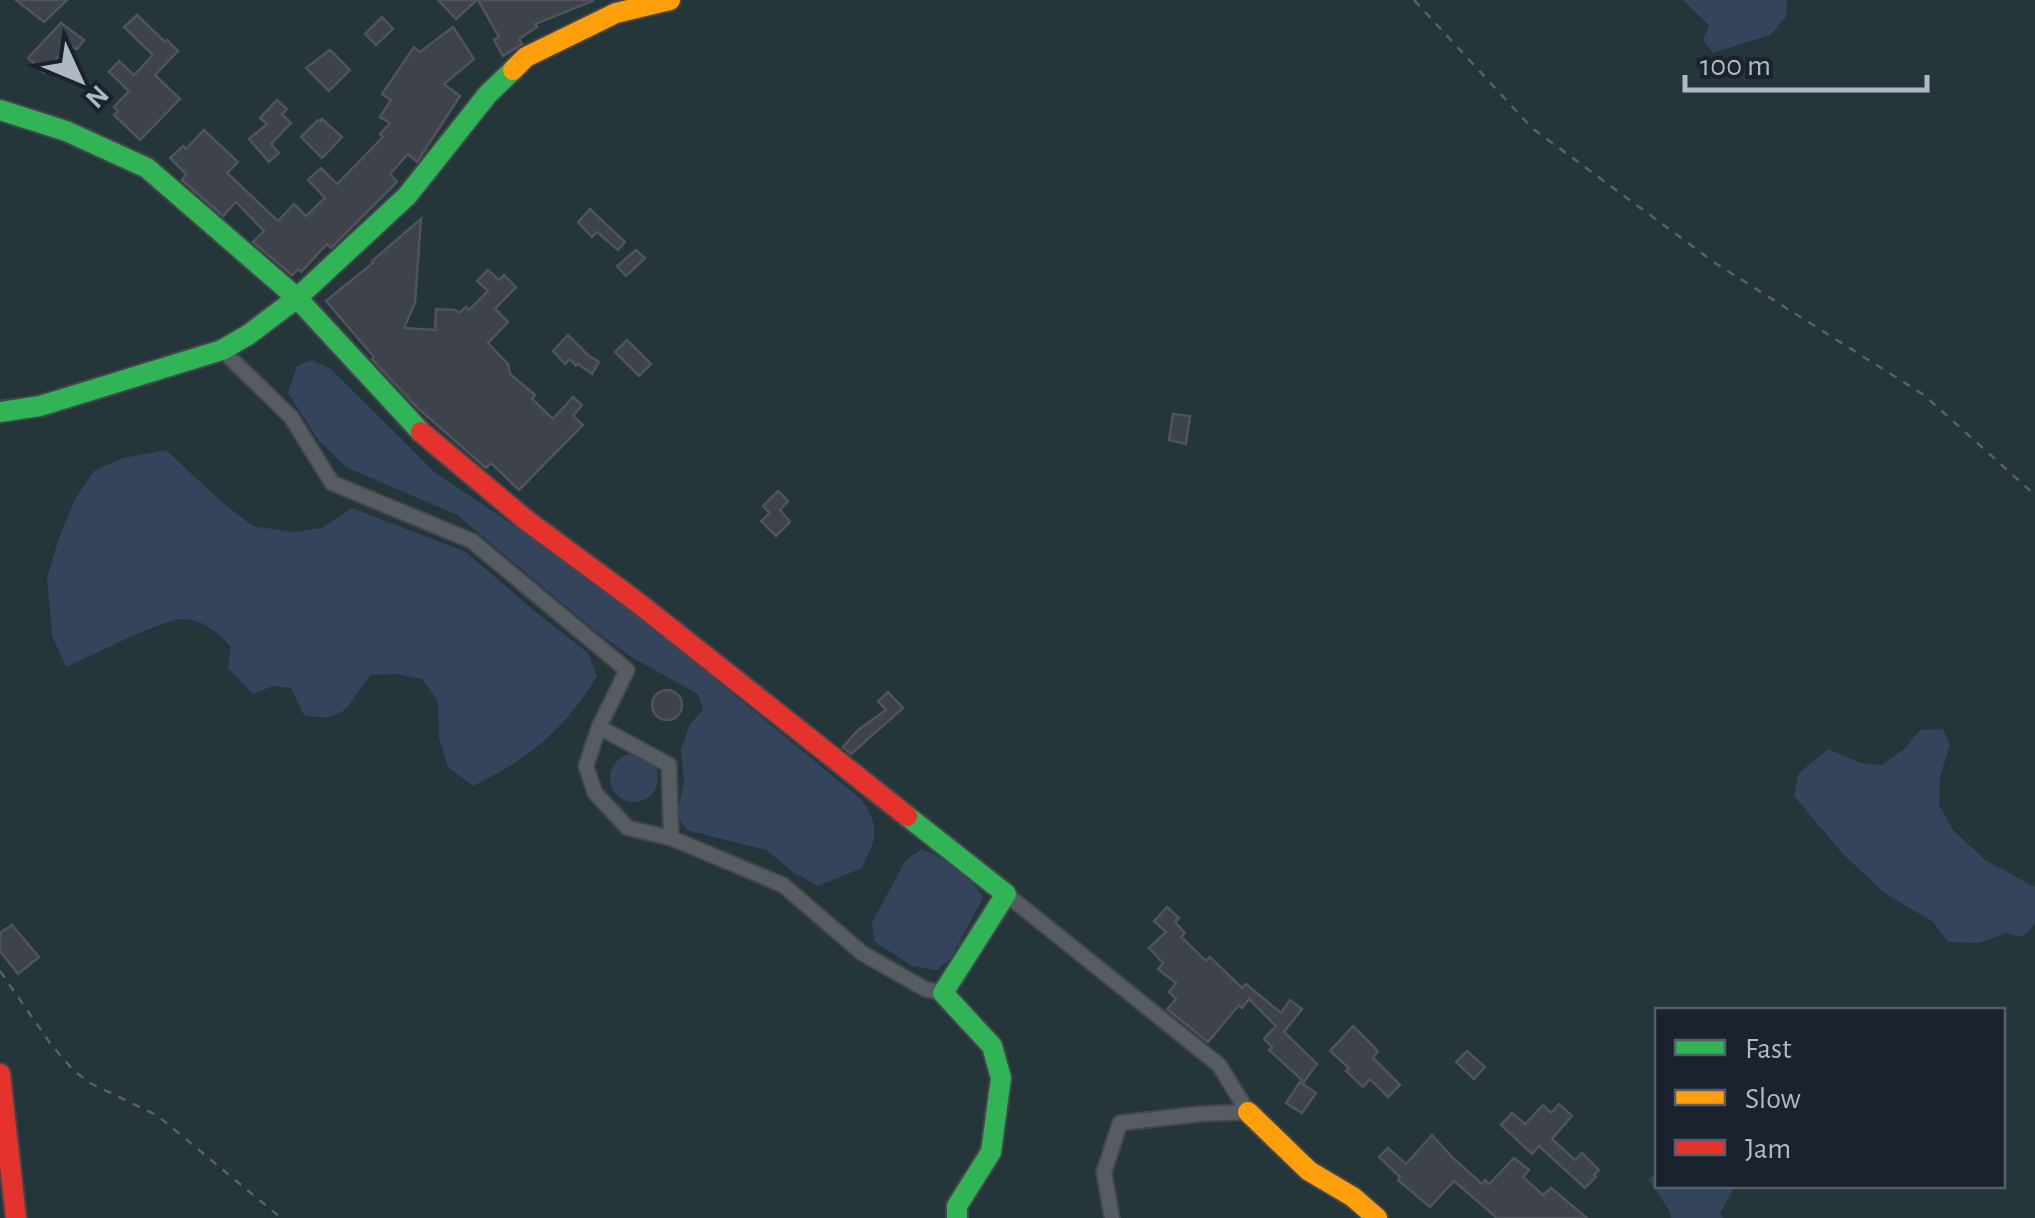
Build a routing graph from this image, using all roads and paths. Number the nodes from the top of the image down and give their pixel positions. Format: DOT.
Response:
graph roads {
  1 [pos="670,0"];
  2 [pos="1414,0"];
  3 [pos="0,110"];
  4 [pos="297,298"];
  5 [pos="222,350"];
  6 [pos="0,412"];
  7 [pos="2035,495"];
  8 [pos="599,726"];
  9 [pos="672,838"];
  10 [pos="1006,894"];
  11 [pos="0,971"];
  12 [pos="943,992"];
  13 [pos="0,1074"];
  14 [pos="1248,1112"];
  15 [pos="16,1218"];
  16 [pos="282,1218"];
  17 [pos="957,1218"];
  18 [pos="1112,1218"];
  19 [pos="1377,1218"];
  1 -- 4 [label="street"];
  2 -- 7 [label="path"];
  3 -- 4 [label="street"];
  4 -- 5 [label="street"];
  4 -- 10 [label="street"];
  5 -- 6 [label="street"];
  5 -- 8 [label="street"];
  8 -- 9 [label="street"];
  8 -- 9 [label="street"];
  9 -- 12 [label="street"];
  10 -- 12 [label="street"];
  10 -- 14 [label="street"];
  11 -- 16 [label="path"];
  12 -- 17 [label="street"];
  13 -- 15 [label="street"];
  14 -- 18 [label="street"];
  14 -- 19 [label="street"];
}
